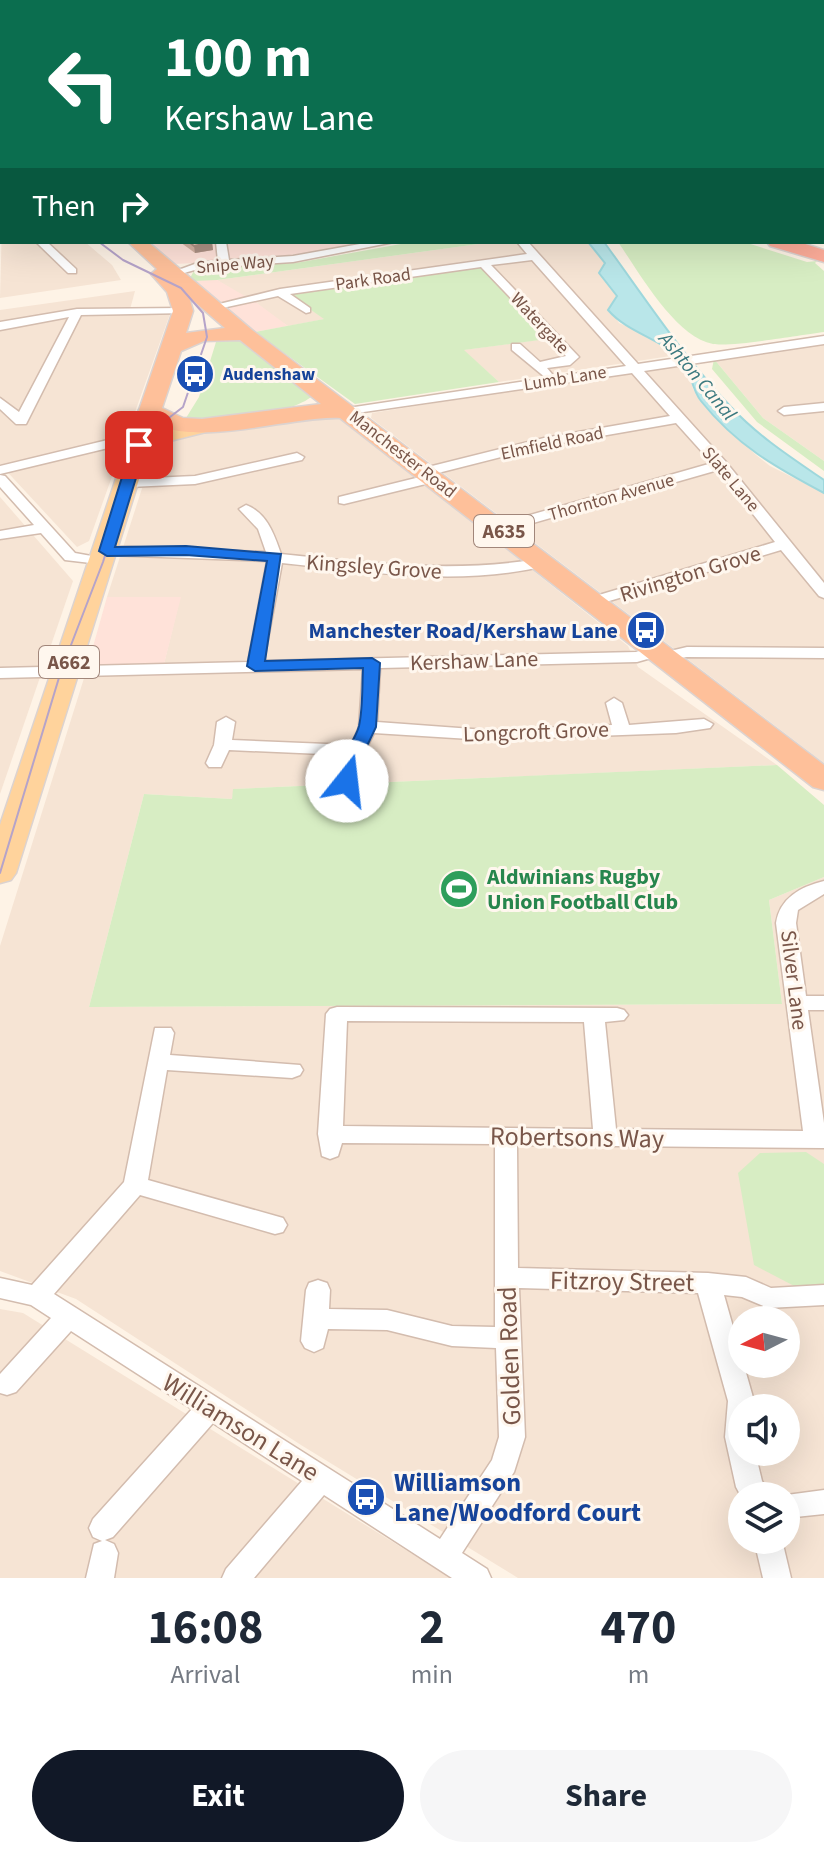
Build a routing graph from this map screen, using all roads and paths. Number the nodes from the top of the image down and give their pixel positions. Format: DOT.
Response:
graph roads {
  1 [pos="43,244"];
  2 [pos="124,244"];
  3 [pos="140,244"];
  4 [pos="221,244"];
  5 [pos="378,244"];
  6 [pos="524,244"];
  7 [pos="784,244"];
  8 [pos="534,256"];
  9 [pos="824,256"];
  10 [pos="224,263"];
  11 [pos="483,263"];
  12 [pos="72,271"];
  13 [pos="177,274"];
  14 [pos="280,292"];
  15 [pos="182,305"];
  16 [pos="213,307"];
  17 [pos="306,310"];
  18 [pos="77,312"];
  19 [pos="0,326"];
  20 [pos="245,334"];
  21 [pos="824,340"];
  22 [pos="171,347"];
  23 [pos="516,347"];
  24 [pos="537,366"];
  25 [pos="636,367"];
  26 [pos="553,380"];
  27 [pos="313,401"];
  28 [pos="0,402"];
  29 [pos="824,407"];
  30 [pos="150,410"];
  31 [pos="784,411"];
  32 [pos="348,412"];
  33 [pos="680,418"];
  34 [pos="193,428"];
  35 [pos="140,444"];
  36 [pos="297,457"];
  37 [pos="721,465"];
  38 [pos="0,470"];
  39 [pos="429,475"];
  40 [pos="0,479"];
  41 [pos="129,483"];
  42 [pos="344,500"];
  43 [pos="246,509"];
  44 [pos="46,528"];
  45 [pos="500,528"];
  46 [pos="0,535"];
  47 [pos="785,544"];
  48 [pos="105,557"];
  49 [pos="275,558"];
  50 [pos="544,562"];
  51 [pos="824,593"];
  52 [pos="594,601"];
  53 [pos="824,653"];
  54 [pos="662,654"];
  55 [pos="372,663"];
  56 [pos="255,666"];
  57 [pos="66,670"];
  58 [pos="0,673"];
  59 [pos="614,703"];
  60 [pos="226,722"];
  61 [pos="704,724"];
  62 [pos="368,727"];
  63 [pos="621,728"];
  64 [pos="223,745"];
  65 [pos="355,750"];
  66 [pos="215,763"];
  67 [pos="824,780"];
  68 [pos="347,781"];
  69 [pos="0,873"];
  70 [pos="824,887"];
  71 [pos="798,1003"];
  72 [pos="824,1003"];
  73 [pos="594,1015"];
  74 [pos="617,1015"];
  75 [pos="163,1033"];
  76 [pos="160,1062"];
  77 [pos="292,1070"];
  78 [pos="506,1136"];
  79 [pos="605,1137"];
  80 [pos="819,1140"];
  81 [pos="135,1185"];
  82 [pos="275,1225"];
  83 [pos="506,1278"];
  84 [pos="708,1283"];
  85 [pos="0,1288"];
  86 [pos="318,1290"];
  87 [pos="824,1295"];
  88 [pos="37,1296"];
  89 [pos="68,1317"];
  90 [pos="509,1338"];
  91 [pos="7,1384"];
  92 [pos="210,1408"];
  93 [pos="322,1478"];
  94 [pos="749,1482"];
  95 [pos="824,1502"];
  96 [pos="800,1505"];
  97 [pos="102,1553"];
  98 [pos="771,1554"];
  99 [pos="444,1557"];
  100 [pos="236,1578"];
  101 [pos="477,1578"];
  102 [pos="777,1578"];
  1 -- 12 [label="street"];
  2 -- 15 [label="highway"];
  3 -- 13 [label="highway"];
  4 -- 10 [label="street"];
  5 -- 10 [label="street, Snipe Way"];
  6 -- 8 [label="street"];
  7 -- 9 [label="highway"];
  8 -- 11 [label="street, Park Road"];
  8 -- 25 [label="street"];
  10 -- 13 [label="street, Snipe Way"];
  11 -- 14 [label="street, Park Road"];
  11 -- 24 [label="street, Watergate"];
  13 -- 16 [label="highway"];
  14 -- 16 [label="street, Park Road"];
  14 -- 17 [label="street"];
  15 -- 16 [label="highway"];
  15 -- 18 [label="street"];
  15 -- 22 [label="highway"];
  16 -- 20 [label="highway"];
  18 -- 19 [label="street"];
  18 -- 28 [label="street"];
  20 -- 22 [label="highway"];
  20 -- 27 [label="highway"];
  21 -- 25 [label="street, Lumb Lane"];
  22 -- 30 [label="highway"];
  23 -- 24 [label="street, Watergate"];
  24 -- 26 [label="street, Watergate"];
  25 -- 26 [label="street, Lumb Lane"];
  25 -- 33 [label="street, Slate Lane"];
  26 -- 32 [label="street, Lumb Lane"];
  27 -- 32 [label="highway, Lumb Lane"];
  27 -- 34 [label="highway, Lumb Lane"];
  29 -- 31 [label="street"];
  30 -- 34 [label="highway"];
  30 -- 35 [label="main road"];
  32 -- 39 [label="highway, Manchester Road / A635"];
  33 -- 37 [label="street, Slate Lane"];
  33 -- 39 [label="street, Elmfield Road"];
  34 -- 35 [label="main road, Lumb Lane"];
  35 -- 38 [label="street, Lumb Lane"];
  35 -- 41 [label="main road, A662"];
  36 -- 41 [label="street"];
  37 -- 45 [label="street, Thornton Avenue"];
  37 -- 47 [label="street, Slate Lane"];
  39 -- 42 [label="street, Elmfield Road"];
  39 -- 45 [label="highway, Manchester Road / A635"];
  40 -- 44 [label="street, Kingsley Grove"];
  41 -- 48 [label="main road, A662"];
  43 -- 49 [label="street"];
  44 -- 46 [label="street"];
  44 -- 48 [label="street, Kingsley Grove"];
  45 -- 50 [label="highway, Manchester Road / A635"];
  47 -- 51 [label="street, Slate Lane"];
  47 -- 52 [label="street, Rivington Grove"];
  48 -- 49 [label="street, Kingsley Grove"];
  48 -- 57 [label="main road, A662"];
  49 -- 50 [label="street, Kingsley Grove"];
  49 -- 56 [label="street"];
  50 -- 52 [label="highway, Manchester Road / A635"];
  52 -- 54 [label="highway, Manchester Road / A635"];
  53 -- 54 [label="street, Kershaw Lane"];
  54 -- 55 [label="street, Kershaw Lane"];
  54 -- 67 [label="highway, Manchester Road / A635"];
  55 -- 56 [label="street, Kershaw Lane"];
  55 -- 62 [label="street"];
  56 -- 57 [label="street, Kershaw Lane"];
  57 -- 58 [label="street, Kershaw Lane"];
  57 -- 69 [label="main road, A662"];
  59 -- 63 [label="street"];
  60 -- 64 [label="street"];
  61 -- 63 [label="street, Longcroft Grove"];
  62 -- 63 [label="street, Longcroft Grove"];
  62 -- 65 [label="street"];
  64 -- 65 [label="street"];
  64 -- 66 [label="street"];
  65 -- 68 [label="street"];
  70 -- 71 [label="street, Silver Lane"];
  71 -- 72 [label="street"];
  71 -- 80 [label="street, Silver Lane"];
  73 -- 74 [label="street"];
  73 -- 78 [label="street, Robertsons Way"];
  73 -- 79 [label="street"];
  75 -- 76 [label="street"];
  76 -- 77 [label="street"];
  76 -- 81 [label="street"];
  78 -- 79 [label="street, Robertsons Way"];
  78 -- 83 [label="street, Golden Road"];
  79 -- 80 [label="street, Robertsons Way"];
  81 -- 82 [label="street"];
  81 -- 88 [label="street"];
  83 -- 84 [label="street, Fitzroy Street"];
  83 -- 90 [label="street, Golden Road"];
  84 -- 87 [label="street"];
  84 -- 94 [label="street, Fitzroy Street"];
  85 -- 88 [label="street, Williamson Lane"];
  86 -- 90 [label="street"];
  88 -- 89 [label="street, Williamson Lane"];
  89 -- 91 [label="street"];
  89 -- 92 [label="street, Williamson Lane"];
  90 -- 99 [label="street, Golden Road"];
  92 -- 93 [label="street, Williamson Lane"];
  92 -- 97 [label="street"];
  93 -- 99 [label="street, Williamson Lane"];
  93 -- 100 [label="street"];
  95 -- 96 [label="street"];
  98 -- 102 [label="street"];
  99 -- 101 [label="street, Williamson Lane"];
}
